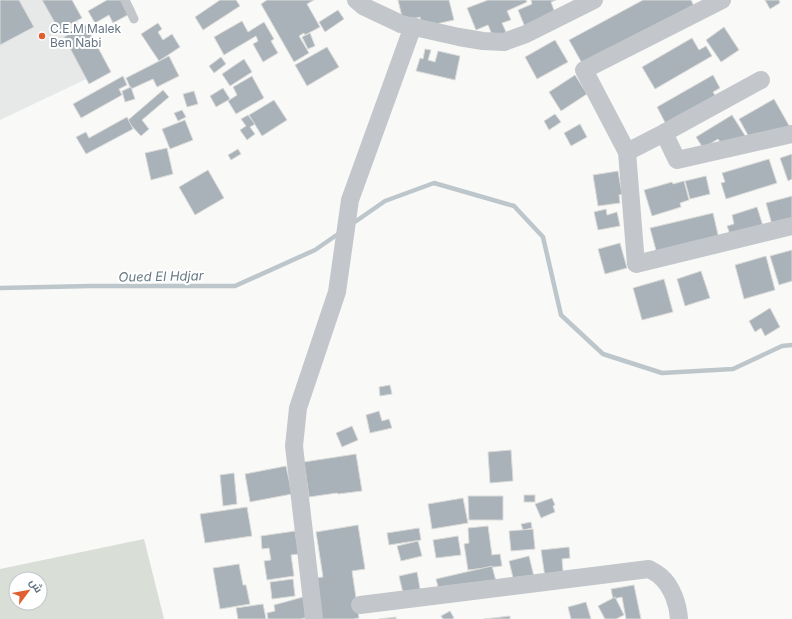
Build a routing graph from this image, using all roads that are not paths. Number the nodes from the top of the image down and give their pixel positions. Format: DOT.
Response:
graph roads {
  1 [pos="125,0"];
  2 [pos="356,0"];
  3 [pos="594,0"];
  4 [pos="722,0"];
  5 [pos="134,19"];
  6 [pos="413,26"];
  7 [pos="761,80"];
  8 [pos="664,133"];
  9 [pos="792,134"];
  10 [pos="627,152"];
  11 [pos="792,226"];
  12 [pos="360,605"];
  13 [pos="314,619"];
  14 [pos="679,619"];
  1 -- 5 [label="lane"];
  2 -- 6 [label="street"];
  3 -- 6 [label="street"];
  4 -- 10 [label="street"];
  6 -- 13 [label="street"];
  7 -- 8 [label="street"];
  8 -- 9 [label="street"];
  8 -- 10 [label="street"];
  10 -- 11 [label="street"];
  12 -- 14 [label="street"];
}
